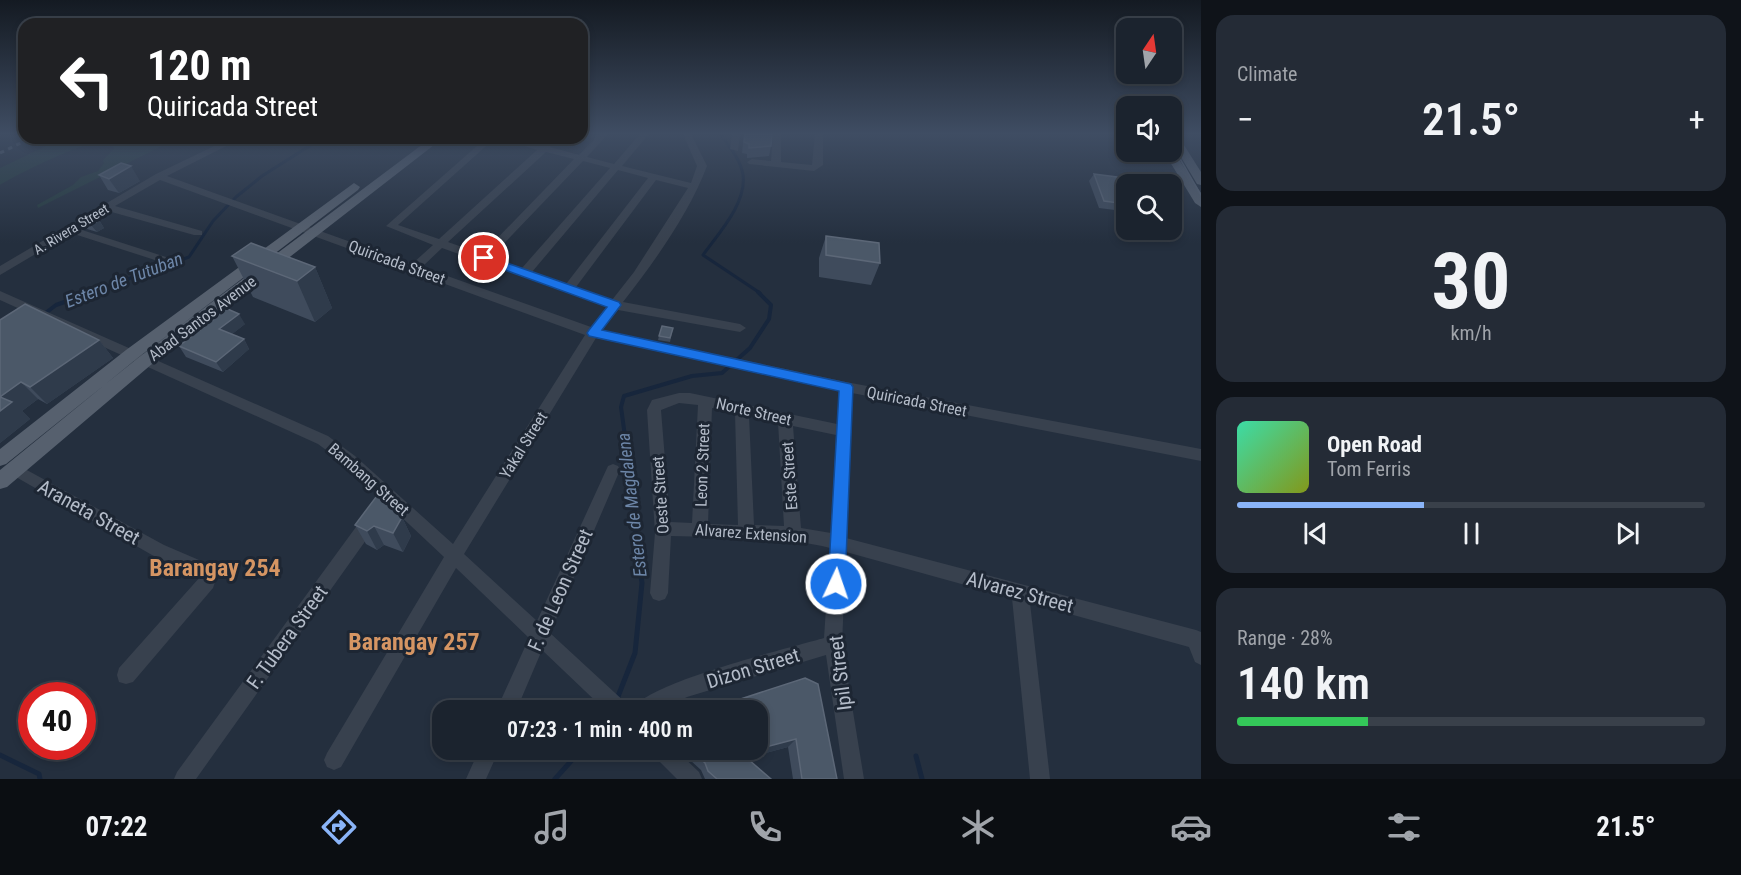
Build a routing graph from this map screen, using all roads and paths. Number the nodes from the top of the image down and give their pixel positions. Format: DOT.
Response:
graph roads {
  1 [pos="171,170"];
  2 [pos="380,170"];
  3 [pos="391,170"];
  4 [pos="453,170"];
  5 [pos="521,170"];
  6 [pos="571,170"];
  7 [pos="612,170"];
  8 [pos="628,170"];
  9 [pos="700,170"];
  10 [pos="1182,170"];
  11 [pos="159,176"];
  12 [pos="654,177"];
  13 [pos="694,187"];
  14 [pos="1200,199"];
  15 [pos="106,207"];
  16 [pos="69,229"];
  17 [pos="307,229"];
  18 [pos="198,233"];
  19 [pos="441,243"];
  20 [pos="484,258"];
  21 [pos="162,259"];
  22 [pos="414,268"];
  23 [pos="0,271"];
  24 [pos="525,272"];
  25 [pos="569,288"];
  26 [pos="0,295"];
  27 [pos="615,305"];
  28 [pos="740,328"];
  29 [pos="593,333"];
  30 [pos="139,357"];
  31 [pos="846,387"];
  32 [pos="705,400"];
  33 [pos="663,401"];
  34 [pos="742,408"];
  35 [pos="785,418"];
  36 [pos="844,431"];
  37 [pos="1201,455"];
  38 [pos="7,464"];
  39 [pos="613,470"];
  40 [pos="0,481"];
  41 [pos="389,495"];
  42 [pos="663,529"];
  43 [pos="700,530"];
  44 [pos="747,532"];
  45 [pos="793,534"];
  46 [pos="839,544"];
  47 [pos="454,556"];
  48 [pos="1020,592"];
  49 [pos="659,593"];
  50 [pos="540,636"];
  51 [pos="833,644"];
  52 [pos="1199,645"];
  53 [pos="126,675"];
  54 [pos="511,700"];
  55 [pos="608,700"];
  56 [pos="659,700"];
  57 [pos="334,760"];
  58 [pos="485,760"];
  59 [pos="672,760"];
  60 [pos="184,779"];
  61 [pos="476,779"];
  62 [pos="692,779"];
  63 [pos="854,779"];
  64 [pos="1040,779"];
  1 -- 11 [label="street, A. Rivera Street"];
  2 -- 17 [label="main road, Abad Santos Avenue"];
  3 -- 17 [label="main road, Abad Santos Avenue"];
  4 -- 19 [label="street"];
  5 -- 19 [label="street"];
  6 -- 20 [label="street"];
  7 -- 24 [label="street"];
  8 -- 12 [label="street"];
  9 -- 13 [label="street, Yakal Street"];
  10 -- 14 [label="main road"];
  11 -- 15 [label="street, A. Rivera Street"];
  11 -- 17 [label="street, Quiricada Street"];
  12 -- 13 [label="street"];
  12 -- 25 [label="street"];
  13 -- 27 [label="street, Yakal Street"];
  15 -- 16 [label="street, A. Rivera Street"];
  15 -- 18 [label="street"];
  16 -- 21 [label="street"];
  16 -- 23 [label="street, A. Rivera Street"];
  17 -- 22 [label="street, Quiricada Street"];
  17 -- 30 [label="main road, Abad Santos Avenue"];
  19 -- 20 [label="street"];
  19 -- 22 [label="street"];
  20 -- 24 [label="street"];
  22 -- 29 [label="street, Quiricada Street"];
  24 -- 25 [label="street"];
  25 -- 27 [label="street"];
  26 -- 30 [label="street, Bambang Street"];
  27 -- 28 [label="street"];
  27 -- 29 [label="street, Yakal Street"];
  29 -- 31 [label="street, Quiricada Street"];
  29 -- 47 [label="street, Yakal Street"];
  30 -- 38 [label="main road, Abad Santos Avenue"];
  30 -- 41 [label="street, Bambang Street"];
  31 -- 36 [label="street, Ipil Street"];
  31 -- 37 [label="street, Quiricada Street"];
  32 -- 33 [label="street, Norte Street"];
  32 -- 34 [label="street, Norte Street"];
  32 -- 43 [label="street, Leon 2 Street"];
  33 -- 42 [label="street, Oeste Street"];
  34 -- 35 [label="street, Norte Street"];
  34 -- 44 [label="street"];
  35 -- 36 [label="street, Norte Street"];
  35 -- 45 [label="street, Este Street"];
  36 -- 46 [label="street, Ipil Street"];
  38 -- 40 [label="main road, Abad Santos Avenue"];
  38 -- 53 [label="street, Araneta Street"];
  39 -- 50 [label="street, F. de Leon Street"];
  41 -- 47 [label="street, Bambang Street"];
  41 -- 60 [label="street, F. Tubera Street"];
  42 -- 43 [label="street, Alvarez Extension"];
  42 -- 49 [label="street, Oeste Street"];
  43 -- 44 [label="street, Alvarez Extension"];
  44 -- 45 [label="street, Alvarez Extension"];
  45 -- 46 [label="street, Alvarez Extension"];
  46 -- 48 [label="street, Alvarez Street"];
  46 -- 51 [label="street, Ipil Street"];
  47 -- 50 [label="street, Bambang Street"];
  47 -- 57 [label="street, Yakal Street"];
  48 -- 52 [label="street, Alvarez Street"];
  48 -- 64 [label="street"];
  50 -- 54 [label="street, F. de Leon Street"];
  50 -- 55 [label="street, Bambang Street"];
  51 -- 56 [label="street, Dizon Street"];
  51 -- 63 [label="street, Ipil Street"];
  58 -- 61 [label="street"];
  59 -- 62 [label="street"];
}
